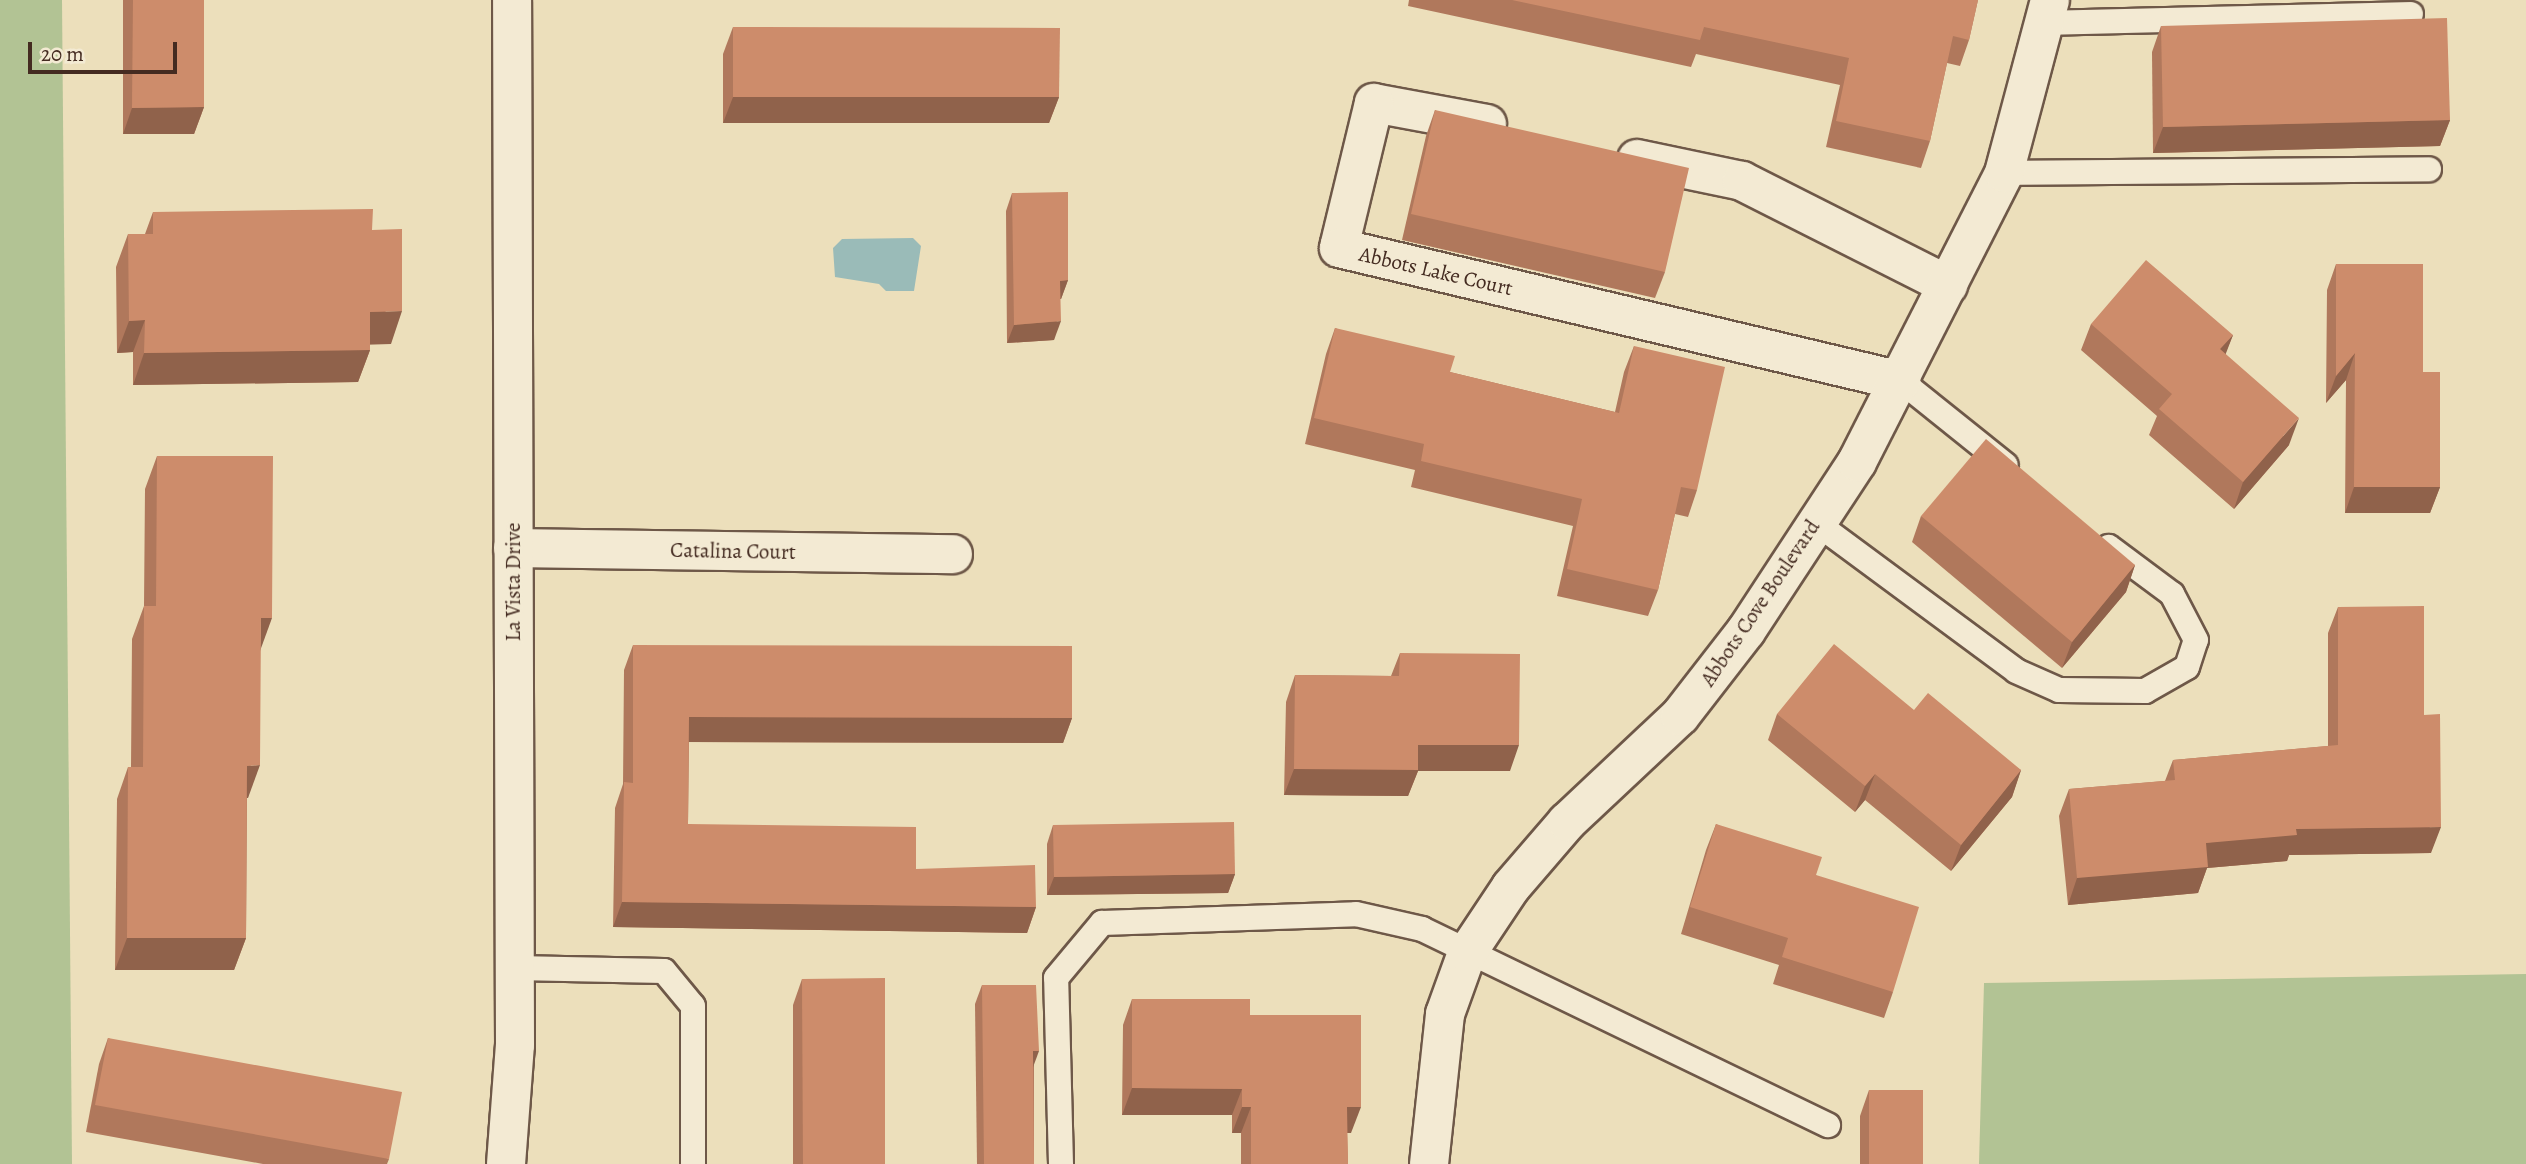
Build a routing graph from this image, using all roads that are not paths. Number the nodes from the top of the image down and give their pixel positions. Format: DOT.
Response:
graph roads {
  1 [pos="512,0"];
  2 [pos="2174,10"];
  3 [pos="2047,11"];
  4 [pos="2411,14"];
  5 [pos="1519,131"];
  6 [pos="1597,149"];
  7 [pos="2429,169"];
  8 [pos="2004,173"];
  9 [pos="1948,285"];
  10 [pos="1902,381"];
  11 [pos="2022,478"];
  12 [pos="1815,522"];
  13 [pos="2087,530"];
  14 [pos="513,548"];
  15 [pos="953,554"];
  16 [pos="1468,953"];
  17 [pos="514,968"];
  18 [pos="1828,1125"];
  19 [pos="506,1164"];
  20 [pos="693,1164"];
  21 [pos="1060,1164"];
  22 [pos="1429,1164"];
  1 -- 14 [label="street, La Vista Drive"];
  2 -- 3 [label="lane"];
  2 -- 4 [label="lane"];
  3 -- 8 [label="street, Abbots Cove Boulevard"];
  5 -- 10 [label="street, Abbots Lake Court"];
  6 -- 9 [label="street"];
  7 -- 8 [label="lane"];
  8 -- 9 [label="street, Abbots Cove Boulevard"];
  9 -- 10 [label="street, Abbots Cove Boulevard"];
  10 -- 11 [label="lane"];
  10 -- 12 [label="street, Abbots Cove Boulevard"];
  12 -- 13 [label="lane"];
  12 -- 16 [label="street, Abbots Cove Boulevard"];
  14 -- 15 [label="street, Catalina Court"];
  14 -- 17 [label="street, La Vista Drive"];
  16 -- 18 [label="lane"];
  16 -- 21 [label="lane"];
  16 -- 22 [label="street, Abbots Cove Boulevard"];
  17 -- 19 [label="street, La Vista Drive"];
  17 -- 20 [label="lane"];
}
